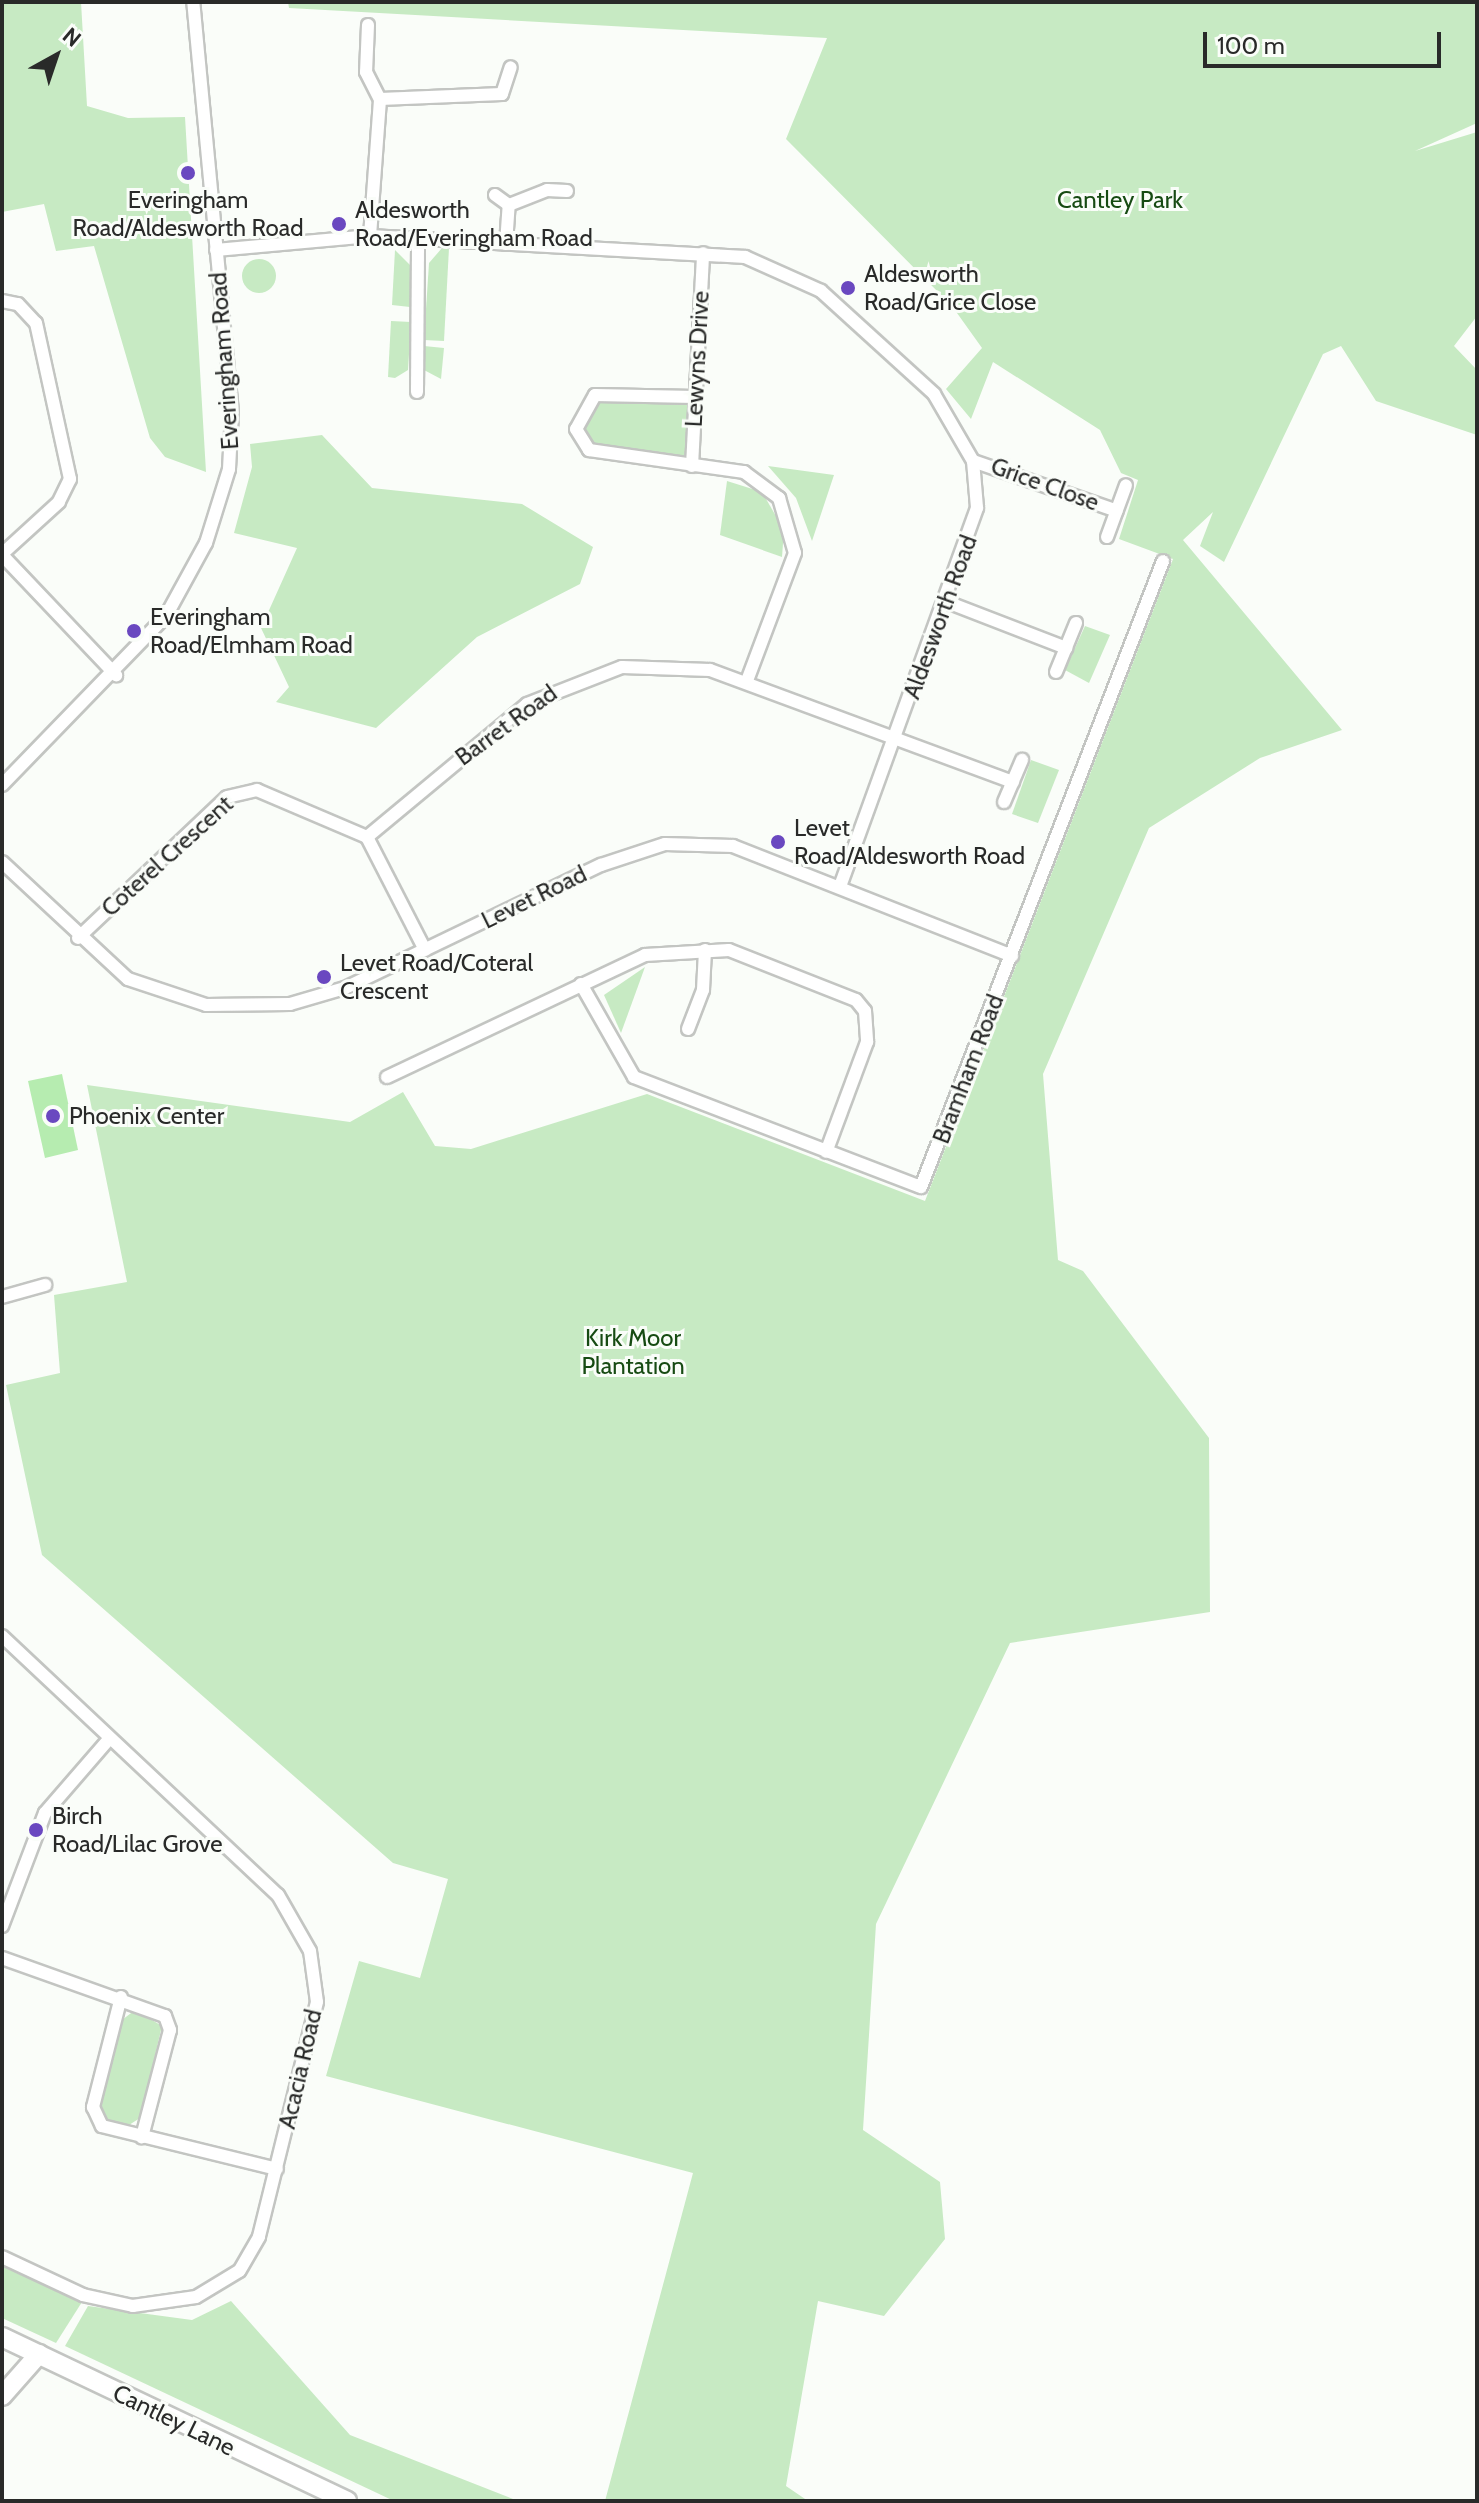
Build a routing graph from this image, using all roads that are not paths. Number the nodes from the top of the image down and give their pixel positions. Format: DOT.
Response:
graph roads {
  1 [pos="193,2"];
  2 [pos="368,25"];
  3 [pos="511,67"];
  4 [pos="380,99"];
  5 [pos="567,191"];
  6 [pos="495,195"];
  7 [pos="509,205"];
  8 [pos="370,236"];
  9 [pos="418,240"];
  10 [pos="506,244"];
  11 [pos="216,250"];
  12 [pos="703,253"];
  13 [pos="2,301"];
  14 [pos="417,392"];
  15 [pos="695,397"];
  16 [pos="973,461"];
  17 [pos="692,466"];
  18 [pos="1126,485"];
  19 [pos="1117,511"];
  20 [pos="1107,537"];
  21 [pos="2,555"];
  22 [pos="1163,561"];
  23 [pos="947,602"];
  24 [pos="1076,623"];
  25 [pos="1066,648"];
  26 [pos="1056,672"];
  27 [pos="116,675"];
  28 [pos="747,681"];
  29 [pos="897,737"];
  30 [pos="1022,760"];
  31 [pos="1013,782"];
  32 [pos="2,785"];
  33 [pos="1004,802"];
  34 [pos="367,837"];
  35 [pos="2,862"];
  36 [pos="840,886"];
  37 [pos="78,938"];
  38 [pos="425,950"];
  39 [pos="705,950"];
  40 [pos="1012,956"];
  41 [pos="581,984"];
  42 [pos="688,1029"];
  43 [pos="387,1077"];
  44 [pos="826,1152"];
  45 [pos="45,1285"];
  46 [pos="2,1297"];
  47 [pos="5,1645"];
  48 [pos="110,1738"];
  49 [pos="2,1924"];
  50 [pos="2,1958"];
  51 [pos="121,1997"];
  52 [pos="142,2137"];
  53 [pos="277,2169"];
  54 [pos="2,2257"];
  55 [pos="2,2337"];
  56 [pos="39,2354"];
  57 [pos="2,2396"];
  58 [pos="347,2501"];
  1 -- 11 [label="street, Everingham Road"];
  2 -- 4 [label="street"];
  3 -- 4 [label="street"];
  4 -- 8 [label="street"];
  5 -- 7 [label="street"];
  6 -- 7 [label="street"];
  7 -- 10 [label="street"];
  8 -- 9 [label="street, Aldesworth Road"];
  8 -- 11 [label="street, Aldesworth Road"];
  9 -- 10 [label="street, Aldesworth Road"];
  9 -- 14 [label="street"];
  10 -- 12 [label="street, Aldesworth Road"];
  11 -- 27 [label="street, Everingham Road"];
  12 -- 15 [label="street, Lewyns Drive"];
  12 -- 16 [label="street, Aldesworth Road"];
  13 -- 21 [label="street"];
  15 -- 17 [label="street, Lewyns Drive"];
  15 -- 17 [label="street"];
  16 -- 19 [label="street, Grice Close"];
  16 -- 23 [label="street, Aldesworth Road"];
  17 -- 28 [label="street"];
  18 -- 19 [label="street, Grice Close"];
  19 -- 20 [label="street, Grice Close"];
  21 -- 27 [label="street"];
  22 -- 40 [label="street, Bramham Road"];
  23 -- 25 [label="street"];
  23 -- 29 [label="street, Aldesworth Road"];
  24 -- 25 [label="street"];
  25 -- 26 [label="street"];
  27 -- 32 [label="street, Everingham Road"];
  28 -- 29 [label="street, Barret Road"];
  28 -- 34 [label="street, Barret Road"];
  29 -- 31 [label="street, Barret Road"];
  29 -- 36 [label="street, Aldesworth Road"];
  30 -- 31 [label="street"];
  31 -- 33 [label="street"];
  34 -- 37 [label="street, Coterel Crescent"];
  34 -- 38 [label="street"];
  35 -- 37 [label="street, Levet Road"];
  36 -- 38 [label="street, Levet Road"];
  36 -- 40 [label="street, Levet Road"];
  37 -- 38 [label="street, Levet Road"];
  39 -- 41 [label="street"];
  39 -- 42 [label="street"];
  39 -- 44 [label="street"];
  40 -- 44 [label="street, Bramham Road"];
  41 -- 43 [label="street"];
  41 -- 44 [label="street, Bramham Road"];
  45 -- 46 [label="street"];
  47 -- 48 [label="street, Acacia Road"];
  48 -- 49 [label="street"];
  48 -- 53 [label="street, Acacia Road"];
  50 -- 51 [label="street"];
  51 -- 52 [label="street"];
  51 -- 52 [label="street"];
  52 -- 53 [label="street"];
  53 -- 54 [label="street, Acacia Road"];
  55 -- 56 [label="main road, Cantley Lane"];
  56 -- 57 [label="main road"];
  56 -- 58 [label="main road, Cantley Lane"];
}
